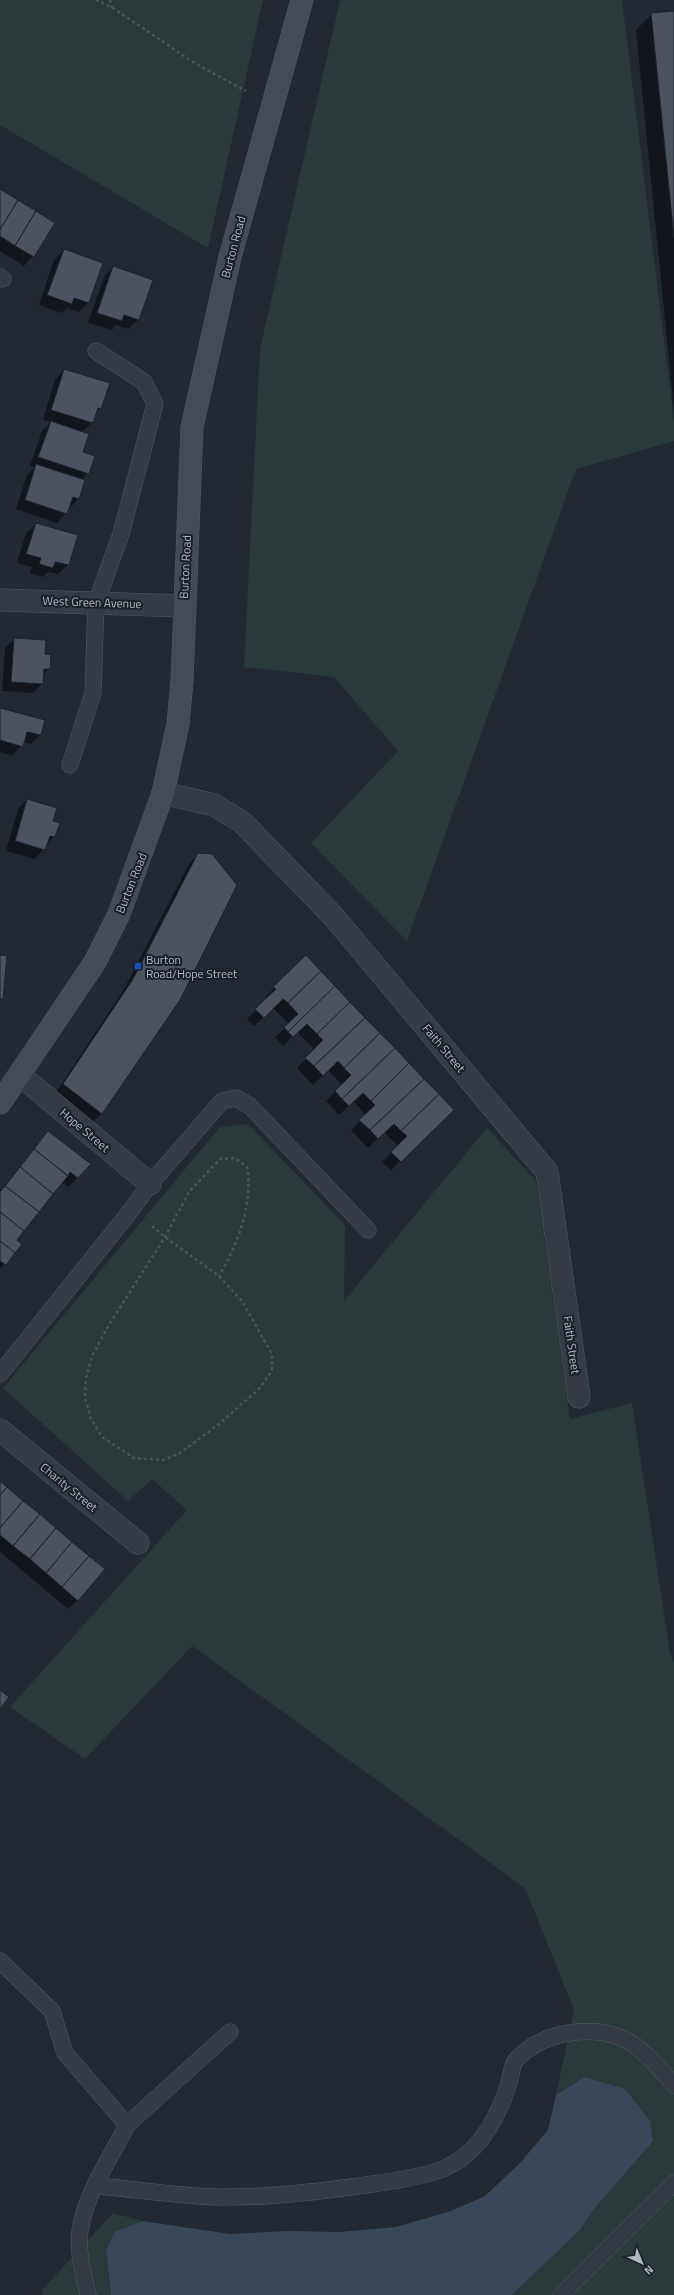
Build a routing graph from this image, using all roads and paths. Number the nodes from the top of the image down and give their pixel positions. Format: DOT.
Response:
graph roads {
  1 [pos="96,0"];
  2 [pos="110,0"];
  3 [pos="302,0"];
  4 [pos="113,8"];
  5 [pos="274,105"];
  6 [pos="96,351"];
  7 [pos="0,600"];
  8 [pos="96,603"];
  9 [pos="184,606"];
  10 [pos="70,765"];
  11 [pos="163,793"];
  12 [pos="20,1075"];
  13 [pos="0,1103"];
  14 [pos="150,1184"];
  15 [pos="132,1209"];
  16 [pos="368,1230"];
  17 [pos="165,1237"];
  18 [pos="219,1276"];
  19 [pos="0,1374"];
  20 [pos="579,1397"];
  21 [pos="0,1430"];
  22 [pos="138,1543"];
  23 [pos="0,1961"];
  24 [pos="230,2032"];
  25 [pos="674,2085"];
  26 [pos="127,2126"];
  27 [pos="674,2183"];
  28 [pos="96,2186"];
  29 [pos="88,2295"];
  30 [pos="562,2295"];
  1 -- 4 [label="path"];
  2 -- 4 [label="path"];
  3 -- 5 [label="street, Burton Road"];
  4 -- 5 [label="path"];
  5 -- 9 [label="street, Burton Road"];
  6 -- 8 [label="lane"];
  7 -- 8 [label="street, West Green Avenue"];
  8 -- 9 [label="street, West Green Avenue"];
  8 -- 10 [label="lane"];
  9 -- 11 [label="street, Burton Road"];
  11 -- 12 [label="street, Burton Road"];
  11 -- 20 [label="street, Faith Street"];
  12 -- 13 [label="street, Burton Road"];
  12 -- 14 [label="street, Hope Street"];
  14 -- 15 [label="lane"];
  14 -- 16 [label="lane"];
  15 -- 17 [label="path"];
  15 -- 19 [label="lane"];
  17 -- 18 [label="path"];
  17 -- 18 [label="path"];
  17 -- 18 [label="path"];
  21 -- 22 [label="street, Charity Street"];
  23 -- 26 [label="lane"];
  24 -- 26 [label="lane"];
  25 -- 28 [label="lane"];
  26 -- 28 [label="lane"];
  27 -- 30 [label="lane"];
  28 -- 29 [label="lane"];
}
